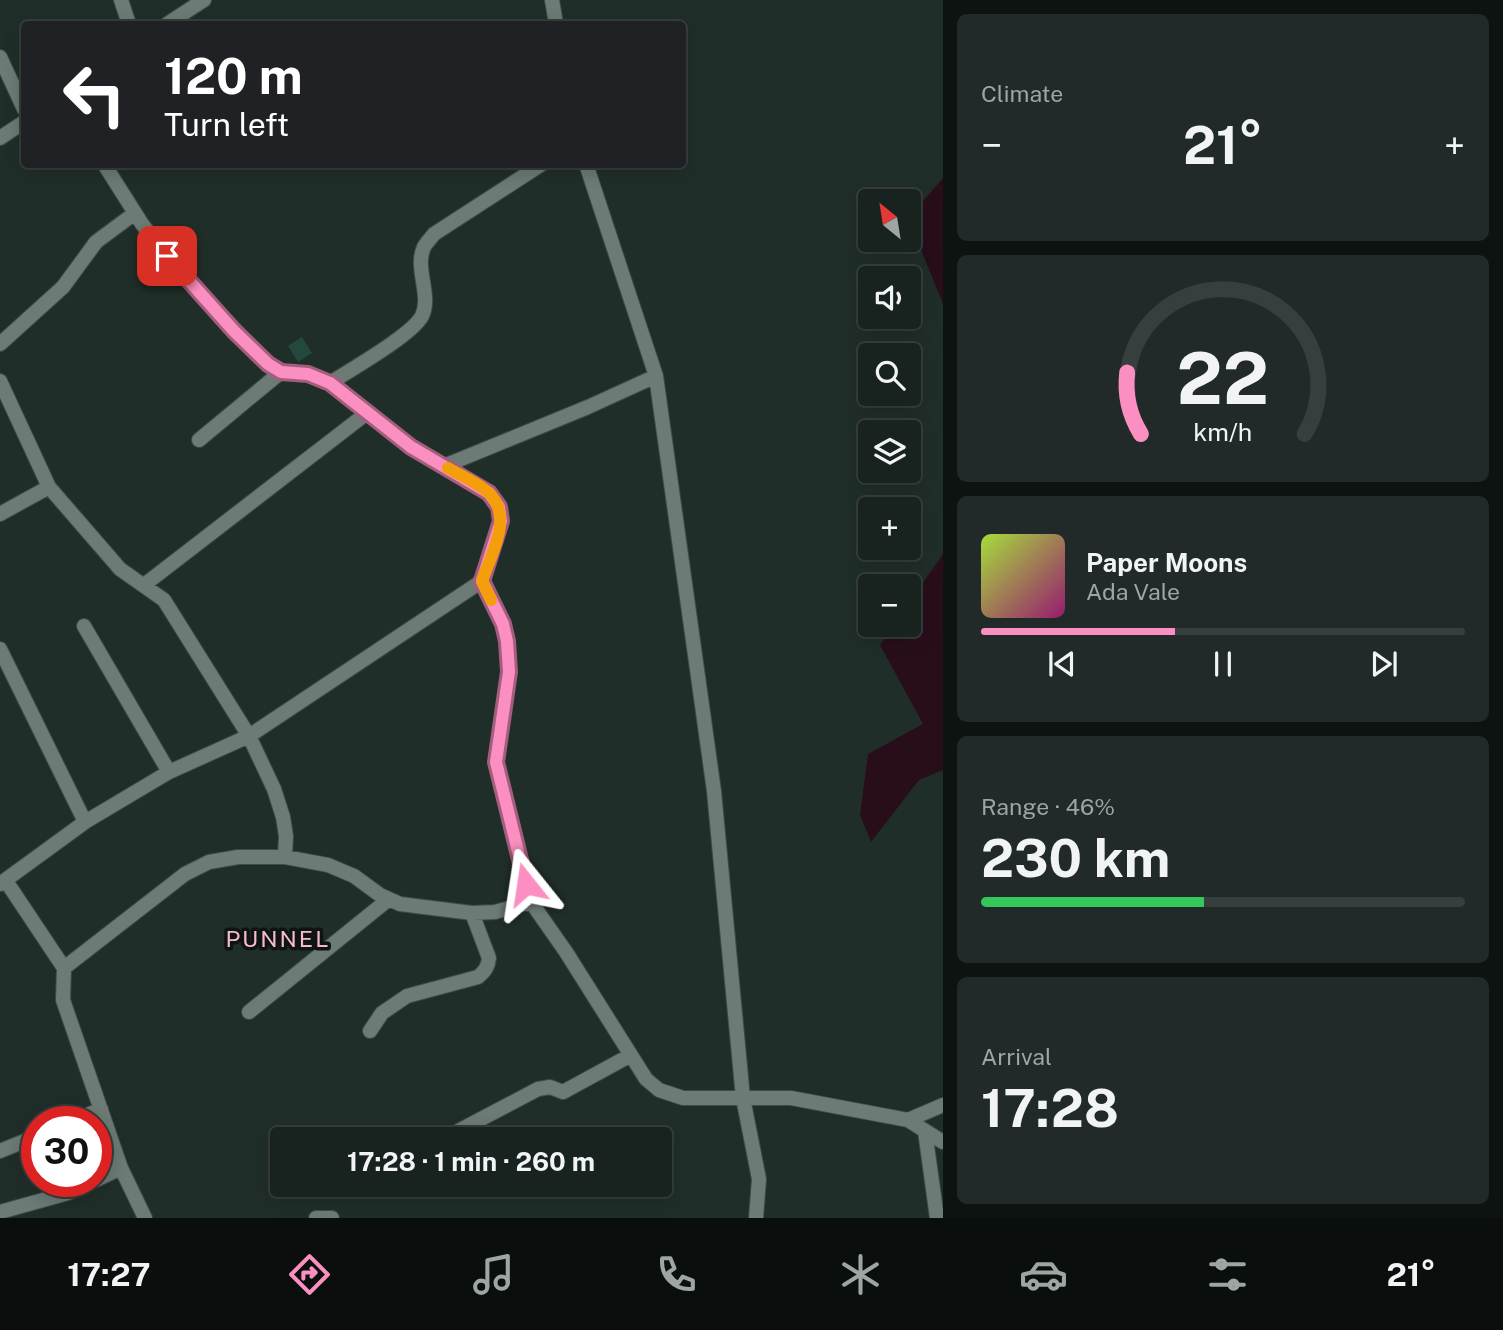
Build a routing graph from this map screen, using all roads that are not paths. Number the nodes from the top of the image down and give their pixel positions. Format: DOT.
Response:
graph roads {
  1 [pos="121,0"];
  2 [pos="204,0"];
  3 [pos="552,0"];
  4 [pos="128,21"];
  5 [pos="172,21"];
  6 [pos="556,21"];
  7 [pos="0,57"];
  8 [pos="21,102"];
  9 [pos="21,123"];
  10 [pos="0,138"];
  11 [pos="107,168"];
  12 [pos="535,168"];
  13 [pos="587,168"];
  14 [pos="135,213"];
  15 [pos="0,344"];
  16 [pos="281,372"];
  17 [pos="656,376"];
  18 [pos="0,381"];
  19 [pos="330,383"];
  20 [pos="367,413"];
  21 [pos="199,440"];
  22 [pos="444,466"];
  23 [pos="49,487"];
  24 [pos="0,514"];
  25 [pos="482,581"];
  26 [pos="144,585"];
  27 [pos="84,626"];
  28 [pos="0,649"];
  29 [pos="5,671"];
  30 [pos="249,736"];
  31 [pos="169,772"];
  32 [pos="85,822"];
  33 [pos="285,858"];
  34 [pos="3,882"];
  35 [pos="389,899"];
  36 [pos="531,902"];
  37 [pos="472,914"];
  38 [pos="64,968"];
  39 [pos="248,1012"];
  40 [pos="370,1031"];
  41 [pos="631,1055"];
  42 [pos="743,1098"];
  43 [pos="943,1105"];
  44 [pos="101,1106"];
  45 [pos="908,1120"];
  46 [pos="466,1127"];
  47 [pos="925,1131"];
  48 [pos="112,1140"];
  49 [pos="21,1142"];
  50 [pos="943,1142"];
  51 [pos="0,1151"];
  52 [pos="121,1168"];
  53 [pos="112,1172"];
  54 [pos="54,1197"];
  55 [pos="0,1212"];
  56 [pos="145,1218"];
  57 [pos="316,1218"];
  58 [pos="332,1218"];
  59 [pos="757,1218"];
  60 [pos="937,1218"];
  1 -- 4 [label="street"];
  2 -- 5 [label="street"];
  3 -- 6 [label="street"];
  7 -- 8 [label="street"];
  9 -- 10 [label="street"];
  11 -- 14 [label="street"];
  12 -- 19 [label="street"];
  13 -- 17 [label="street"];
  14 -- 15 [label="street"];
  14 -- 16 [label="street"];
  16 -- 19 [label="street"];
  16 -- 21 [label="street"];
  17 -- 22 [label="street"];
  17 -- 42 [label="street"];
  18 -- 23 [label="street"];
  19 -- 20 [label="street"];
  20 -- 22 [label="street"];
  20 -- 26 [label="street"];
  22 -- 25 [label="street"];
  23 -- 24 [label="street"];
  23 -- 26 [label="street"];
  25 -- 30 [label="street"];
  25 -- 36 [label="street"];
  26 -- 30 [label="street"];
  27 -- 31 [label="street"];
  28 -- 29 [label="street"];
  29 -- 32 [label="street"];
  30 -- 31 [label="street"];
  30 -- 33 [label="street"];
  31 -- 32 [label="street"];
  32 -- 34 [label="street"];
  33 -- 35 [label="street"];
  33 -- 38 [label="street"];
  34 -- 38 [label="street"];
  35 -- 37 [label="street"];
  35 -- 39 [label="street"];
  36 -- 37 [label="street"];
  36 -- 41 [label="street"];
  37 -- 40 [label="street"];
  38 -- 44 [label="street"];
  41 -- 42 [label="street"];
  41 -- 46 [label="street"];
  42 -- 45 [label="street"];
  42 -- 59 [label="street"];
  43 -- 45 [label="street"];
  45 -- 47 [label="street"];
  47 -- 50 [label="street"];
  47 -- 60 [label="street"];
  48 -- 52 [label="street"];
  49 -- 51 [label="street"];
  52 -- 53 [label="street"];
  52 -- 56 [label="street"];
  54 -- 55 [label="street"];
  57 -- 58 [label="street"];
}
